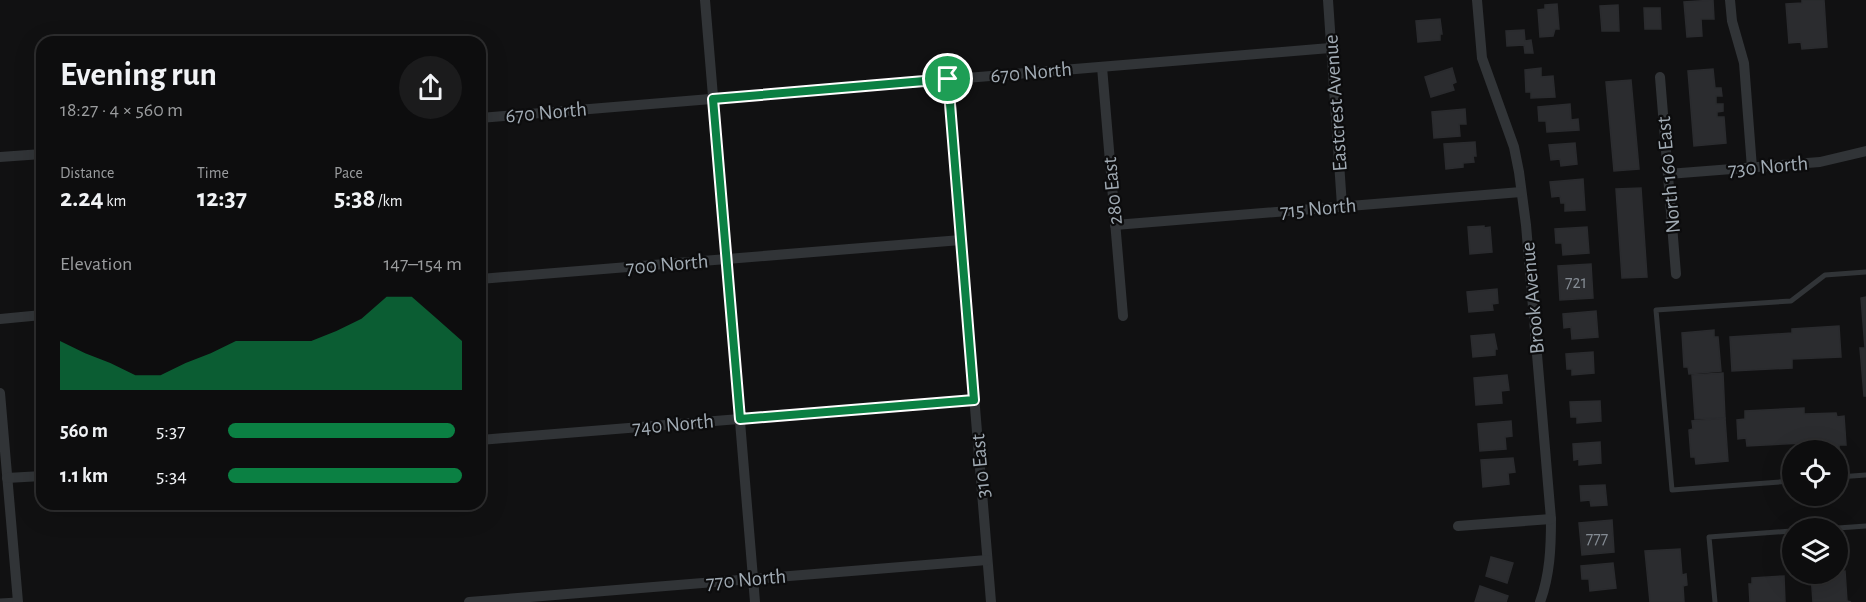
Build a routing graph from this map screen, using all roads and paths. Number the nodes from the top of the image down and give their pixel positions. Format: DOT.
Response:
graph roads {
  1 [pos="705,0"];
  2 [pos="1328,0"];
  3 [pos="1477,0"];
  4 [pos="1730,0"];
  5 [pos="1330,48"];
  6 [pos="1102,66"];
  7 [pos="1660,77"];
  8 [pos="948,79"];
  9 [pos="713,99"];
  10 [pos="486,118"];
  11 [pos="1866,151"];
  12 [pos="36,154"];
  13 [pos="0,157"];
  14 [pos="1752,168"];
  15 [pos="1668,174"];
  16 [pos="1521,192"];
  17 [pos="1342,207"];
  18 [pos="1115,225"];
  19 [pos="962,240"];
  20 [pos="726,259"];
  21 [pos="1866,272"];
  22 [pos="1676,274"];
  23 [pos="486,279"];
  24 [pos="36,316"];
  25 [pos="1123,316"];
  26 [pos="0,319"];
  27 [pos="0,393"];
  28 [pos="974,400"];
  29 [pos="740,419"];
  30 [pos="1,421"];
  31 [pos="486,440"];
  32 [pos="1866,475"];
  33 [pos="36,476"];
  34 [pos="1848,476"];
  35 [pos="7,478"];
  36 [pos="1782,482"];
  37 [pos="1551,519"];
  38 [pos="1458,526"];
  39 [pos="1866,526"];
  40 [pos="1848,527"];
  41 [pos="1782,532"];
  42 [pos="987,560"];
  43 [pos="753,579"];
  44 [pos="0,601"];
  45 [pos="17,601"];
  46 [pos="469,602"];
  47 [pos="755,602"];
  48 [pos="991,602"];
  49 [pos="1540,602"];
  50 [pos="1714,602"];
  1 -- 9 [label="street"];
  2 -- 5 [label="street, Eastcrest Avenue"];
  3 -- 16 [label="street, Brook Avenue"];
  4 -- 14 [label="street"];
  5 -- 6 [label="street, 670 North"];
  5 -- 17 [label="street, Eastcrest Avenue"];
  6 -- 8 [label="street, 670 North"];
  6 -- 18 [label="street, 280 East"];
  7 -- 15 [label="street, North 160 East"];
  8 -- 9 [label="street, 670 North"];
  8 -- 19 [label="street, 310 East"];
  9 -- 10 [label="street, 670 North"];
  9 -- 20 [label="street"];
  11 -- 14 [label="street, 730 North"];
  12 -- 13 [label="street"];
  14 -- 15 [label="street, 730 North"];
  15 -- 22 [label="street, North 160 East"];
  16 -- 17 [label="street, 715 North"];
  16 -- 37 [label="street, Brook Avenue"];
  17 -- 18 [label="street, 715 North"];
  18 -- 25 [label="street, 280 East"];
  19 -- 20 [label="street, 700 North"];
  19 -- 28 [label="street, 310 East"];
  20 -- 23 [label="street, 700 North"];
  20 -- 29 [label="street"];
  21 -- 36 [label="lane"];
  24 -- 26 [label="street"];
  27 -- 30 [label="street"];
  28 -- 29 [label="street, 740 North"];
  28 -- 42 [label="street, 310 East"];
  29 -- 31 [label="street, 740 North"];
  29 -- 43 [label="street"];
  30 -- 35 [label="street"];
  32 -- 34 [label="lane"];
  33 -- 35 [label="street"];
  35 -- 45 [label="street"];
  37 -- 38 [label="street"];
  37 -- 49 [label="street, Brook Avenue"];
  39 -- 40 [label="lane"];
  41 -- 50 [label="lane"];
  42 -- 43 [label="street, 770 North"];
  42 -- 48 [label="street, 310 East"];
  43 -- 46 [label="street, 770 North"];
  43 -- 47 [label="street"];
  44 -- 45 [label="lane"];
}
